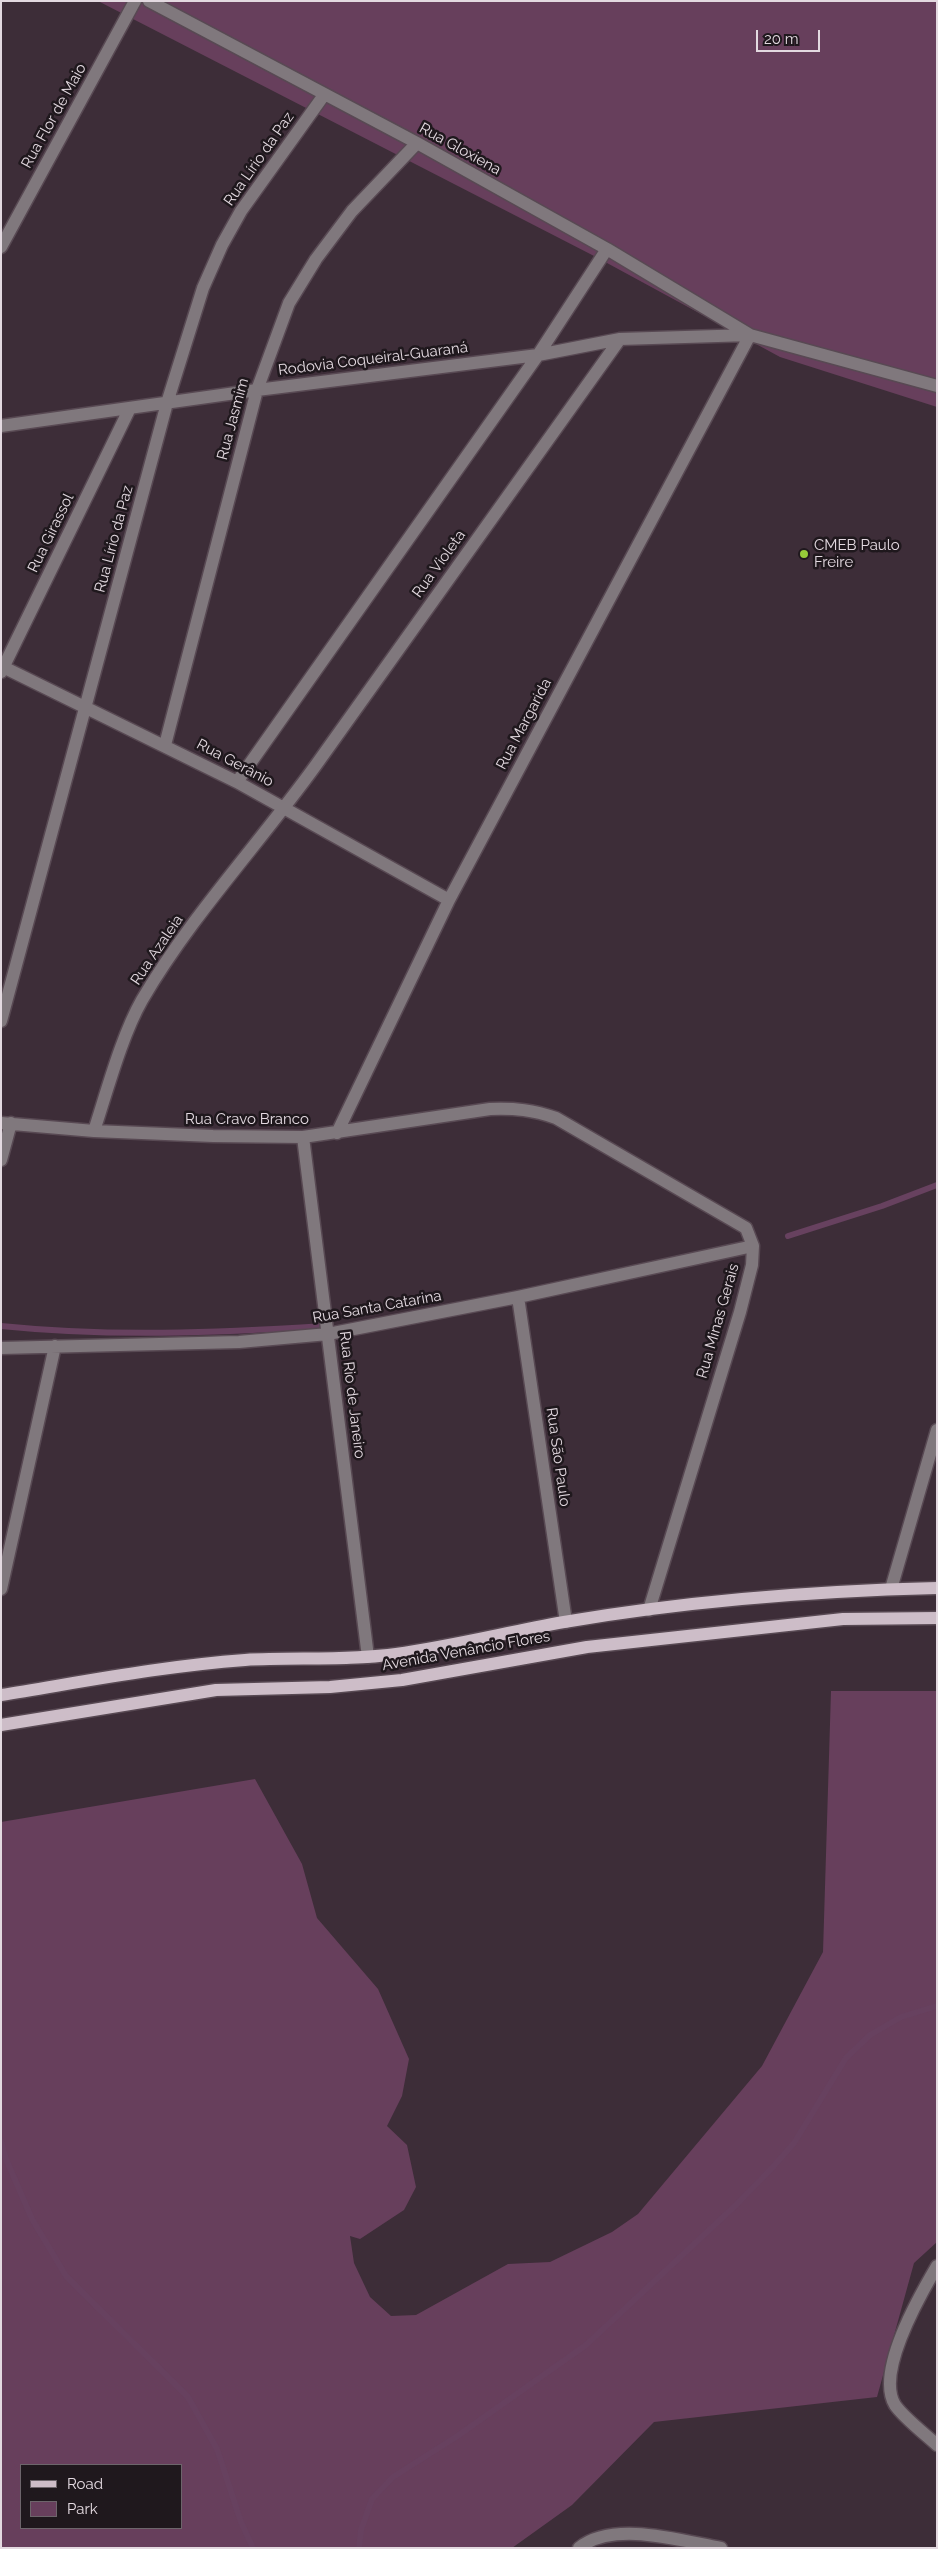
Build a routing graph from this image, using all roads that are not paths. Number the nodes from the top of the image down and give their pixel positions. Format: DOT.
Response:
graph roads {
  1 [pos="135,1"];
  2 [pos="149,1"];
  3 [pos="324,94"];
  4 [pos="417,143"];
  5 [pos="1,247"];
  6 [pos="606,249"];
  7 [pos="750,335"];
  8 [pos="620,339"];
  9 [pos="538,355"];
  10 [pos="937,386"];
  11 [pos="257,390"];
  12 [pos="167,403"];
  13 [pos="130,408"];
  14 [pos="1,426"];
  15 [pos="2,669"];
  16 [pos="86,708"];
  17 [pos="166,745"];
  18 [pos="237,782"];
  19 [pos="285,808"];
  20 [pos="449,900"];
  21 [pos="1,1022"];
  22 [pos="6,1123"];
  23 [pos="94,1131"];
  24 [pos="336,1133"];
  25 [pos="303,1137"];
  26 [pos="1,1160"];
  27 [pos="753,1246"];
  28 [pos="518,1297"];
  29 [pos="328,1334"];
  30 [pos="55,1346"];
  31 [pos="1,1348"];
  32 [pos="937,1430"];
  33 [pos="1,1588"];
  34 [pos="937,1588"];
  35 [pos="892,1589"];
  36 [pos="649,1610"];
  37 [pos="937,1618"];
  38 [pos="566,1622"];
  39 [pos="368,1657"];
  40 [pos="1,1695"];
  41 [pos="1,1725"];
  42 [pos="937,2266"];
  43 [pos="937,2445"];
  44 [pos="579,2548"];
  45 [pos="721,2548"];
  1 -- 5 [label="street, Rua Flor de Maio"];
  2 -- 3 [label="street, Rua Gloxiena"];
  3 -- 4 [label="street, Rua Gloxiena"];
  3 -- 12 [label="street, Rua Lírio da Paz"];
  4 -- 6 [label="street, Rua Gloxiena"];
  4 -- 11 [label="street, Rua Jasmim"];
  6 -- 7 [label="street, Rua Gloxiena"];
  6 -- 9 [label="street"];
  7 -- 8 [label="street, Rodovia Coqueiral-Guaraná"];
  7 -- 10 [label="street"];
  7 -- 20 [label="street, Rua Margarida"];
  8 -- 9 [label="street, Rodovia Coqueiral-Guaraná"];
  8 -- 19 [label="street, Rua Violeta"];
  9 -- 11 [label="street, Rodovia Coqueiral-Guaraná"];
  9 -- 18 [label="street"];
  11 -- 12 [label="street, Rodovia Coqueiral-Guaraná"];
  11 -- 17 [label="street, Rua Jasmim"];
  12 -- 13 [label="street, Rodovia Coqueiral-Guaraná"];
  12 -- 16 [label="street, Rua Lírio da Paz"];
  13 -- 14 [label="street, Rodovia Coqueiral-Guaraná"];
  13 -- 15 [label="street, Rua Girassol"];
  15 -- 16 [label="street, Rua Gerânio"];
  16 -- 17 [label="street, Rua Gerânio"];
  16 -- 21 [label="street, Rua Lírio da Paz"];
  17 -- 18 [label="street, Rua Gerânio"];
  18 -- 19 [label="street, Rua Gerânio"];
  19 -- 20 [label="street, Rua Gerânio"];
  19 -- 23 [label="street, Rua Azaleia"];
  20 -- 24 [label="street, Rua Margarida"];
  22 -- 23 [label="street, Rua Cravo Branco"];
  22 -- 26 [label="street"];
  23 -- 25 [label="street, Rua Cravo Branco"];
  24 -- 25 [label="street, Rua Cravo Branco"];
  24 -- 27 [label="street, Rua Cravo Branco"];
  25 -- 29 [label="street, Rua Rio de Janeiro"];
  27 -- 28 [label="street, Rua Santa Catarina"];
  27 -- 36 [label="street, Rua Minas Gerais"];
  28 -- 29 [label="street, Rua Santa Catarina"];
  28 -- 38 [label="street, Rua São Paulo"];
  29 -- 30 [label="street, Rua Santa Catarina"];
  29 -- 39 [label="street, Rua Rio de Janeiro"];
  30 -- 31 [label="street, Rua Santa Catarina"];
  30 -- 33 [label="street"];
  32 -- 35 [label="street"];
  34 -- 35 [label="main road, Avenida Venâncio Flores"];
  35 -- 36 [label="main road, Avenida Venâncio Flores"];
  36 -- 38 [label="main road, Avenida Venâncio Flores"];
  37 -- 41 [label="main road, Avenida Venâncio Flores"];
  38 -- 39 [label="main road, Avenida Venâncio Flores"];
  39 -- 40 [label="main road, Avenida Venâncio Flores"];
  42 -- 43 [label="street"];
  44 -- 45 [label="street"];
}
